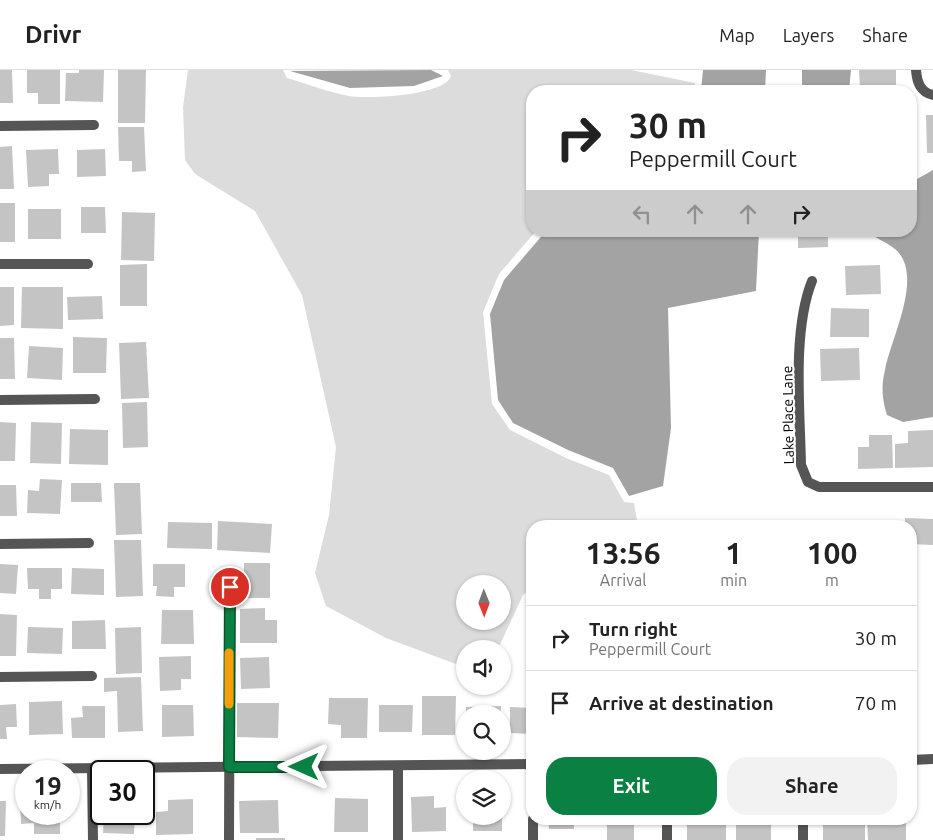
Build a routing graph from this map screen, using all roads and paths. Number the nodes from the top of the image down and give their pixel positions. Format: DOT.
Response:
graph roads {
  1 [pos="916,70"];
  2 [pos="933,95"];
  3 [pos="94,125"];
  4 [pos="0,126"];
  5 [pos="0,264"];
  6 [pos="88,264"];
  7 [pos="812,281"];
  8 [pos="95,399"];
  9 [pos="0,400"];
  10 [pos="933,487"];
  11 [pos="90,543"];
  12 [pos="0,544"];
  13 [pos="230,587"];
  14 [pos="92,676"];
  15 [pos="0,677"];
  16 [pos="917,760"];
  17 [pos="933,760"];
  18 [pos="526,764"];
  19 [pos="398,766"];
  20 [pos="229,767"];
  21 [pos="155,768"];
  22 [pos="0,769"];
  23 [pos="90,769"];
  24 [pos="93,825"];
  25 [pos="533,825"];
  26 [pos="667,825"];
  27 [pos="803,825"];
  28 [pos="93,840"];
  29 [pos="229,840"];
  30 [pos="398,840"];
  31 [pos="532,840"];
  32 [pos="667,840"];
  33 [pos="803,840"];
  1 -- 2 [label="street"];
  3 -- 4 [label="street"];
  5 -- 6 [label="street"];
  7 -- 10 [label="street, Lake Place Lane"];
  8 -- 9 [label="street"];
  11 -- 12 [label="street"];
  13 -- 20 [label="street"];
  14 -- 15 [label="street"];
  16 -- 17 [label="street"];
  18 -- 19 [label="street"];
  19 -- 20 [label="street"];
  19 -- 30 [label="street"];
  20 -- 21 [label="street"];
  20 -- 29 [label="street"];
  22 -- 23 [label="street"];
  24 -- 28 [label="street"];
  25 -- 31 [label="street"];
  26 -- 32 [label="street"];
  27 -- 33 [label="street"];
}
